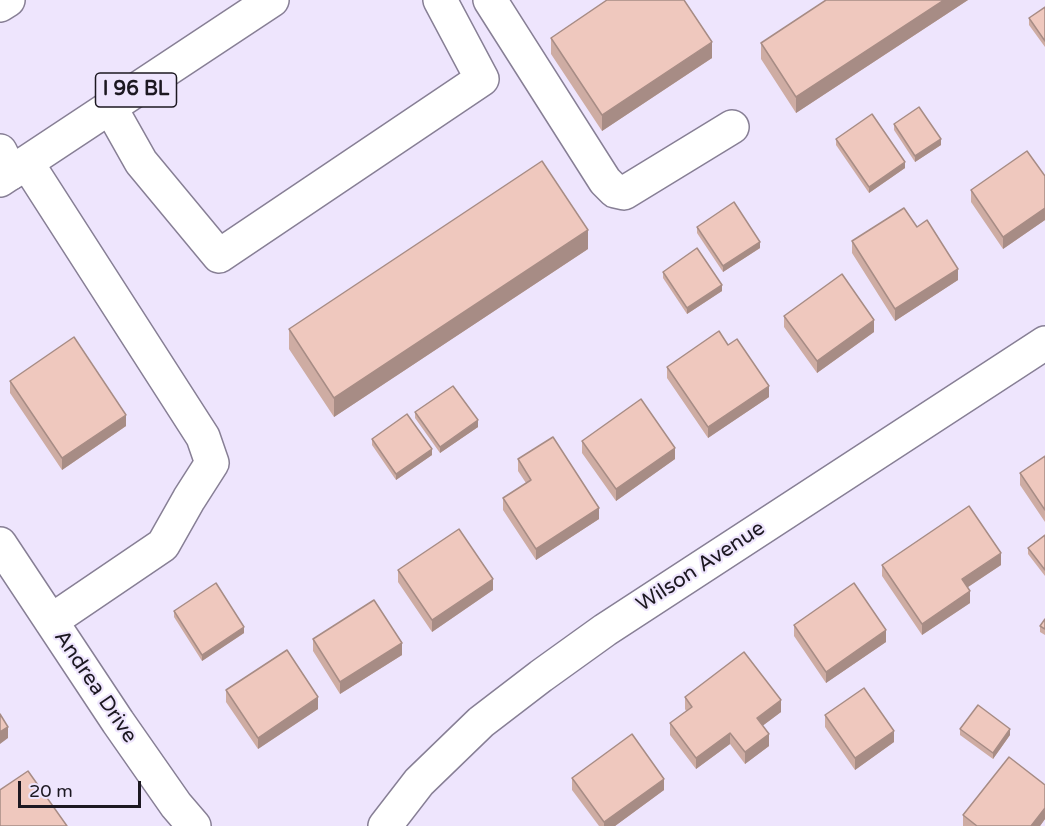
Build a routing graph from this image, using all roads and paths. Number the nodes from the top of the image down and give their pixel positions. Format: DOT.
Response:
graph roads {
  1 [pos="8,0"];
  2 [pos="272,0"];
  3 [pos="440,0"];
  4 [pos="490,0"];
  5 [pos="0,5"];
  6 [pos="110,107"];
  7 [pos="732,126"];
  8 [pos="9,167"];
  9 [pos="1045,343"];
  10 [pos="0,544"];
  11 [pos="51,621"];
  12 [pos="194,826"];
  13 [pos="385,826"];
  1 -- 5 [label="street"];
  2 -- 6 [label="street, I 96 BL"];
  3 -- 6 [label="street"];
  4 -- 7 [label="street"];
  6 -- 8 [label="street, I 96 BL"];
  8 -- 11 [label="street"];
  9 -- 13 [label="street, Wilson Avenue"];
  10 -- 11 [label="street, Andrea Drive"];
  11 -- 12 [label="street, Andrea Drive"];
}
